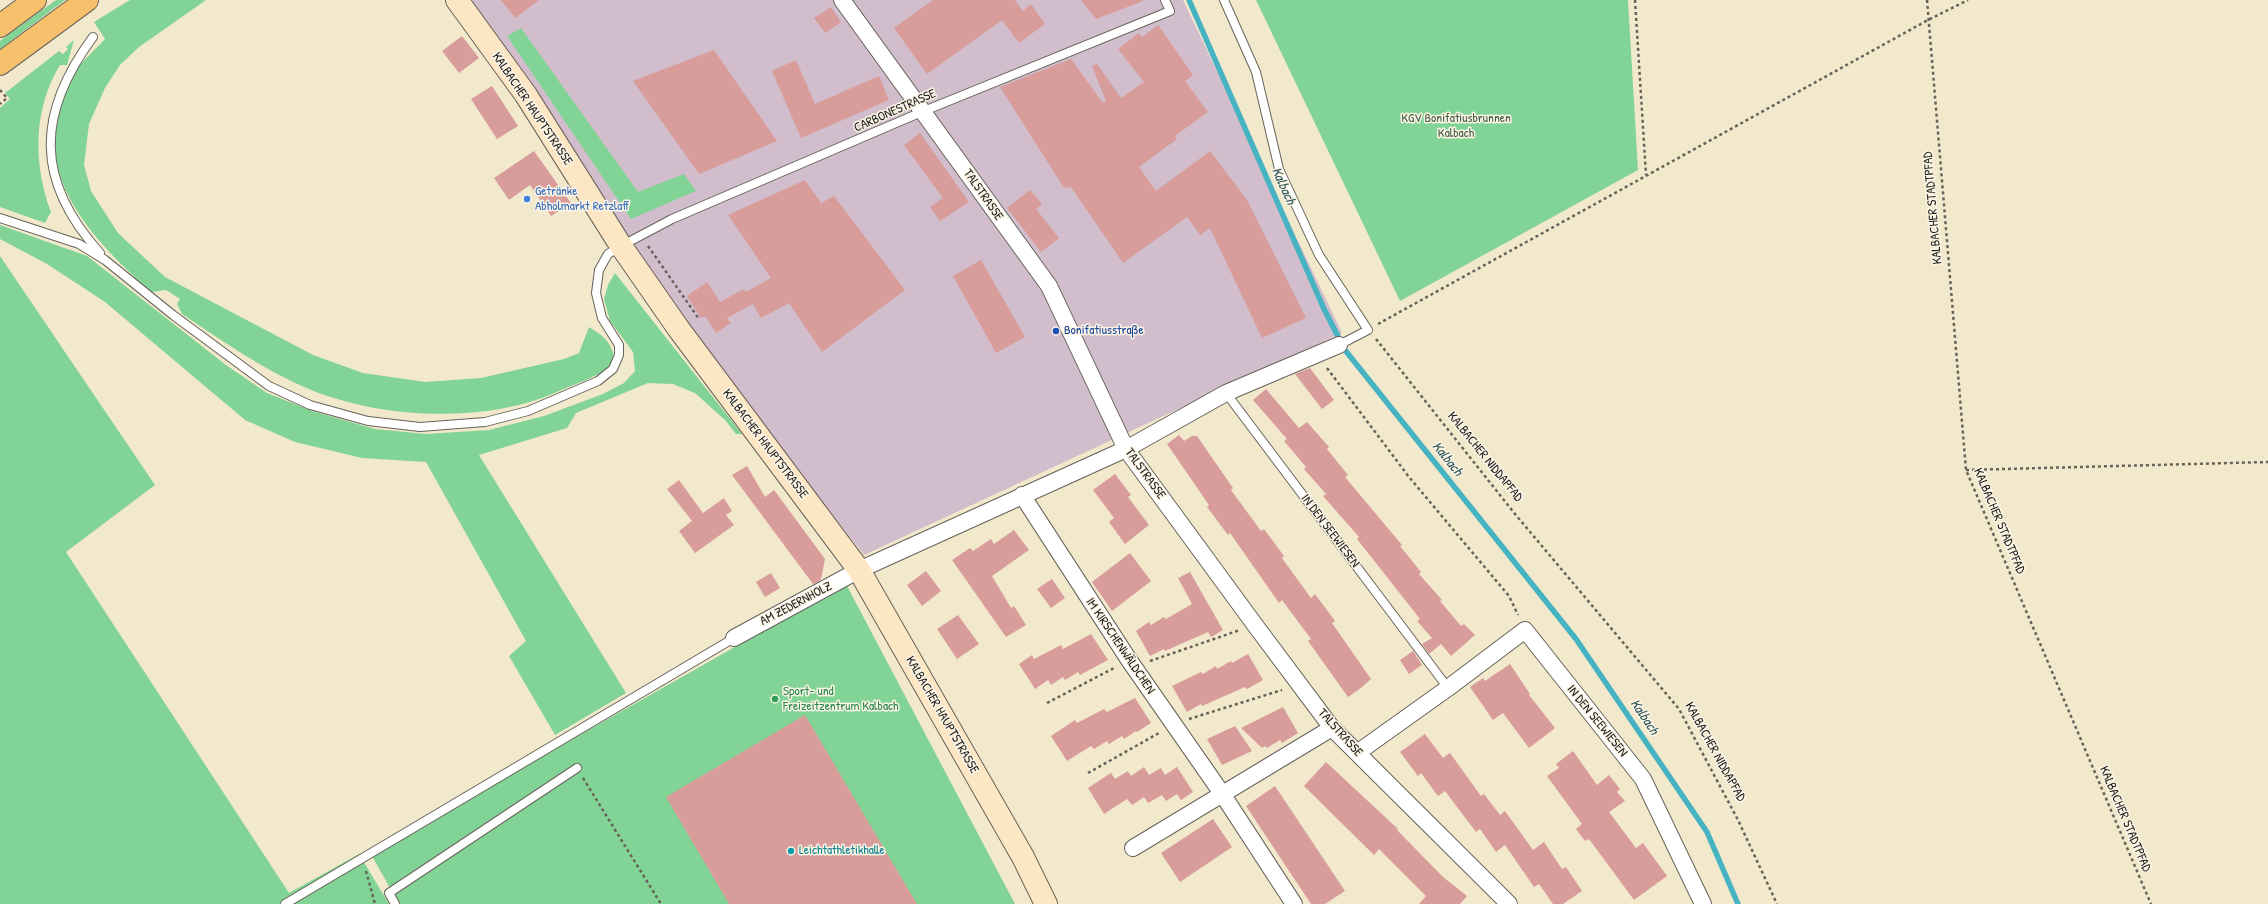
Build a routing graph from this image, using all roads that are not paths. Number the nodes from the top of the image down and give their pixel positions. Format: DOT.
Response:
graph roads {
  1 [pos="35,0"];
  2 [pos="87,0"];
  3 [pos="457,0"];
  4 [pos="842,0"];
  5 [pos="1165,0"];
  6 [pos="1224,0"];
  7 [pos="0,26"];
  8 [pos="93,37"];
  9 [pos="0,64"];
  10 [pos="924,111"];
  11 [pos="0,218"];
  12 [pos="621,246"];
  13 [pos="105,260"];
  14 [pos="1339,345"];
  15 [pos="1226,393"];
  16 [pos="1126,449"];
  17 [pos="1022,495"];
  18 [pos="859,570"];
  19 [pos="734,638"];
  20 [pos="1448,688"];
  21 [pos="1332,728"];
  22 [pos="1357,753"];
  23 [pos="577,768"];
  24 [pos="1223,795"];
  25 [pos="1133,848"];
  26 [pos="285,904"];
  27 [pos="396,904"];
  28 [pos="1046,904"];
  29 [pos="1294,904"];
  30 [pos="1509,904"];
  31 [pos="1703,904"];
  1 -- 7 [label="highway"];
  2 -- 9 [label="highway"];
  3 -- 12 [label="street, KALBACHER HAUPTSTRASSE"];
  4 -- 10 [label="street, TALSTRASSE"];
  5 -- 10 [label="lane, CARBONESTRASSE"];
  6 -- 14 [label="lane"];
  8 -- 13 [label="lane"];
  10 -- 12 [label="lane, CARBONESTRASSE"];
  10 -- 16 [label="street, TALSTRASSE"];
  11 -- 13 [label="lane"];
  12 -- 13 [label="lane, CARBONESTRASSE"];
  12 -- 18 [label="street, KALBACHER HAUPTSTRASSE"];
  14 -- 15 [label="street"];
  15 -- 16 [label="street"];
  15 -- 20 [label="lane, IN DEN SEEWIESEN"];
  16 -- 17 [label="street"];
  16 -- 21 [label="street, TALSTRASSE"];
  17 -- 18 [label="street"];
  17 -- 24 [label="street, IM KIRSCHENWÄLDCHEN"];
  18 -- 19 [label="street, AM ZEDERNHOLZ"];
  18 -- 28 [label="street, KALBACHER HAUPTSTRASSE"];
  19 -- 26 [label="lane"];
  20 -- 22 [label="street"];
  20 -- 31 [label="street, IN DEN SEEWIESEN"];
  21 -- 22 [label="street, TALSTRASSE"];
  21 -- 24 [label="street"];
  22 -- 30 [label="street, TALSTRASSE"];
  23 -- 27 [label="lane"];
  24 -- 25 [label="street"];
  24 -- 29 [label="street, IM KIRSCHENWÄLDCHEN"];
}
